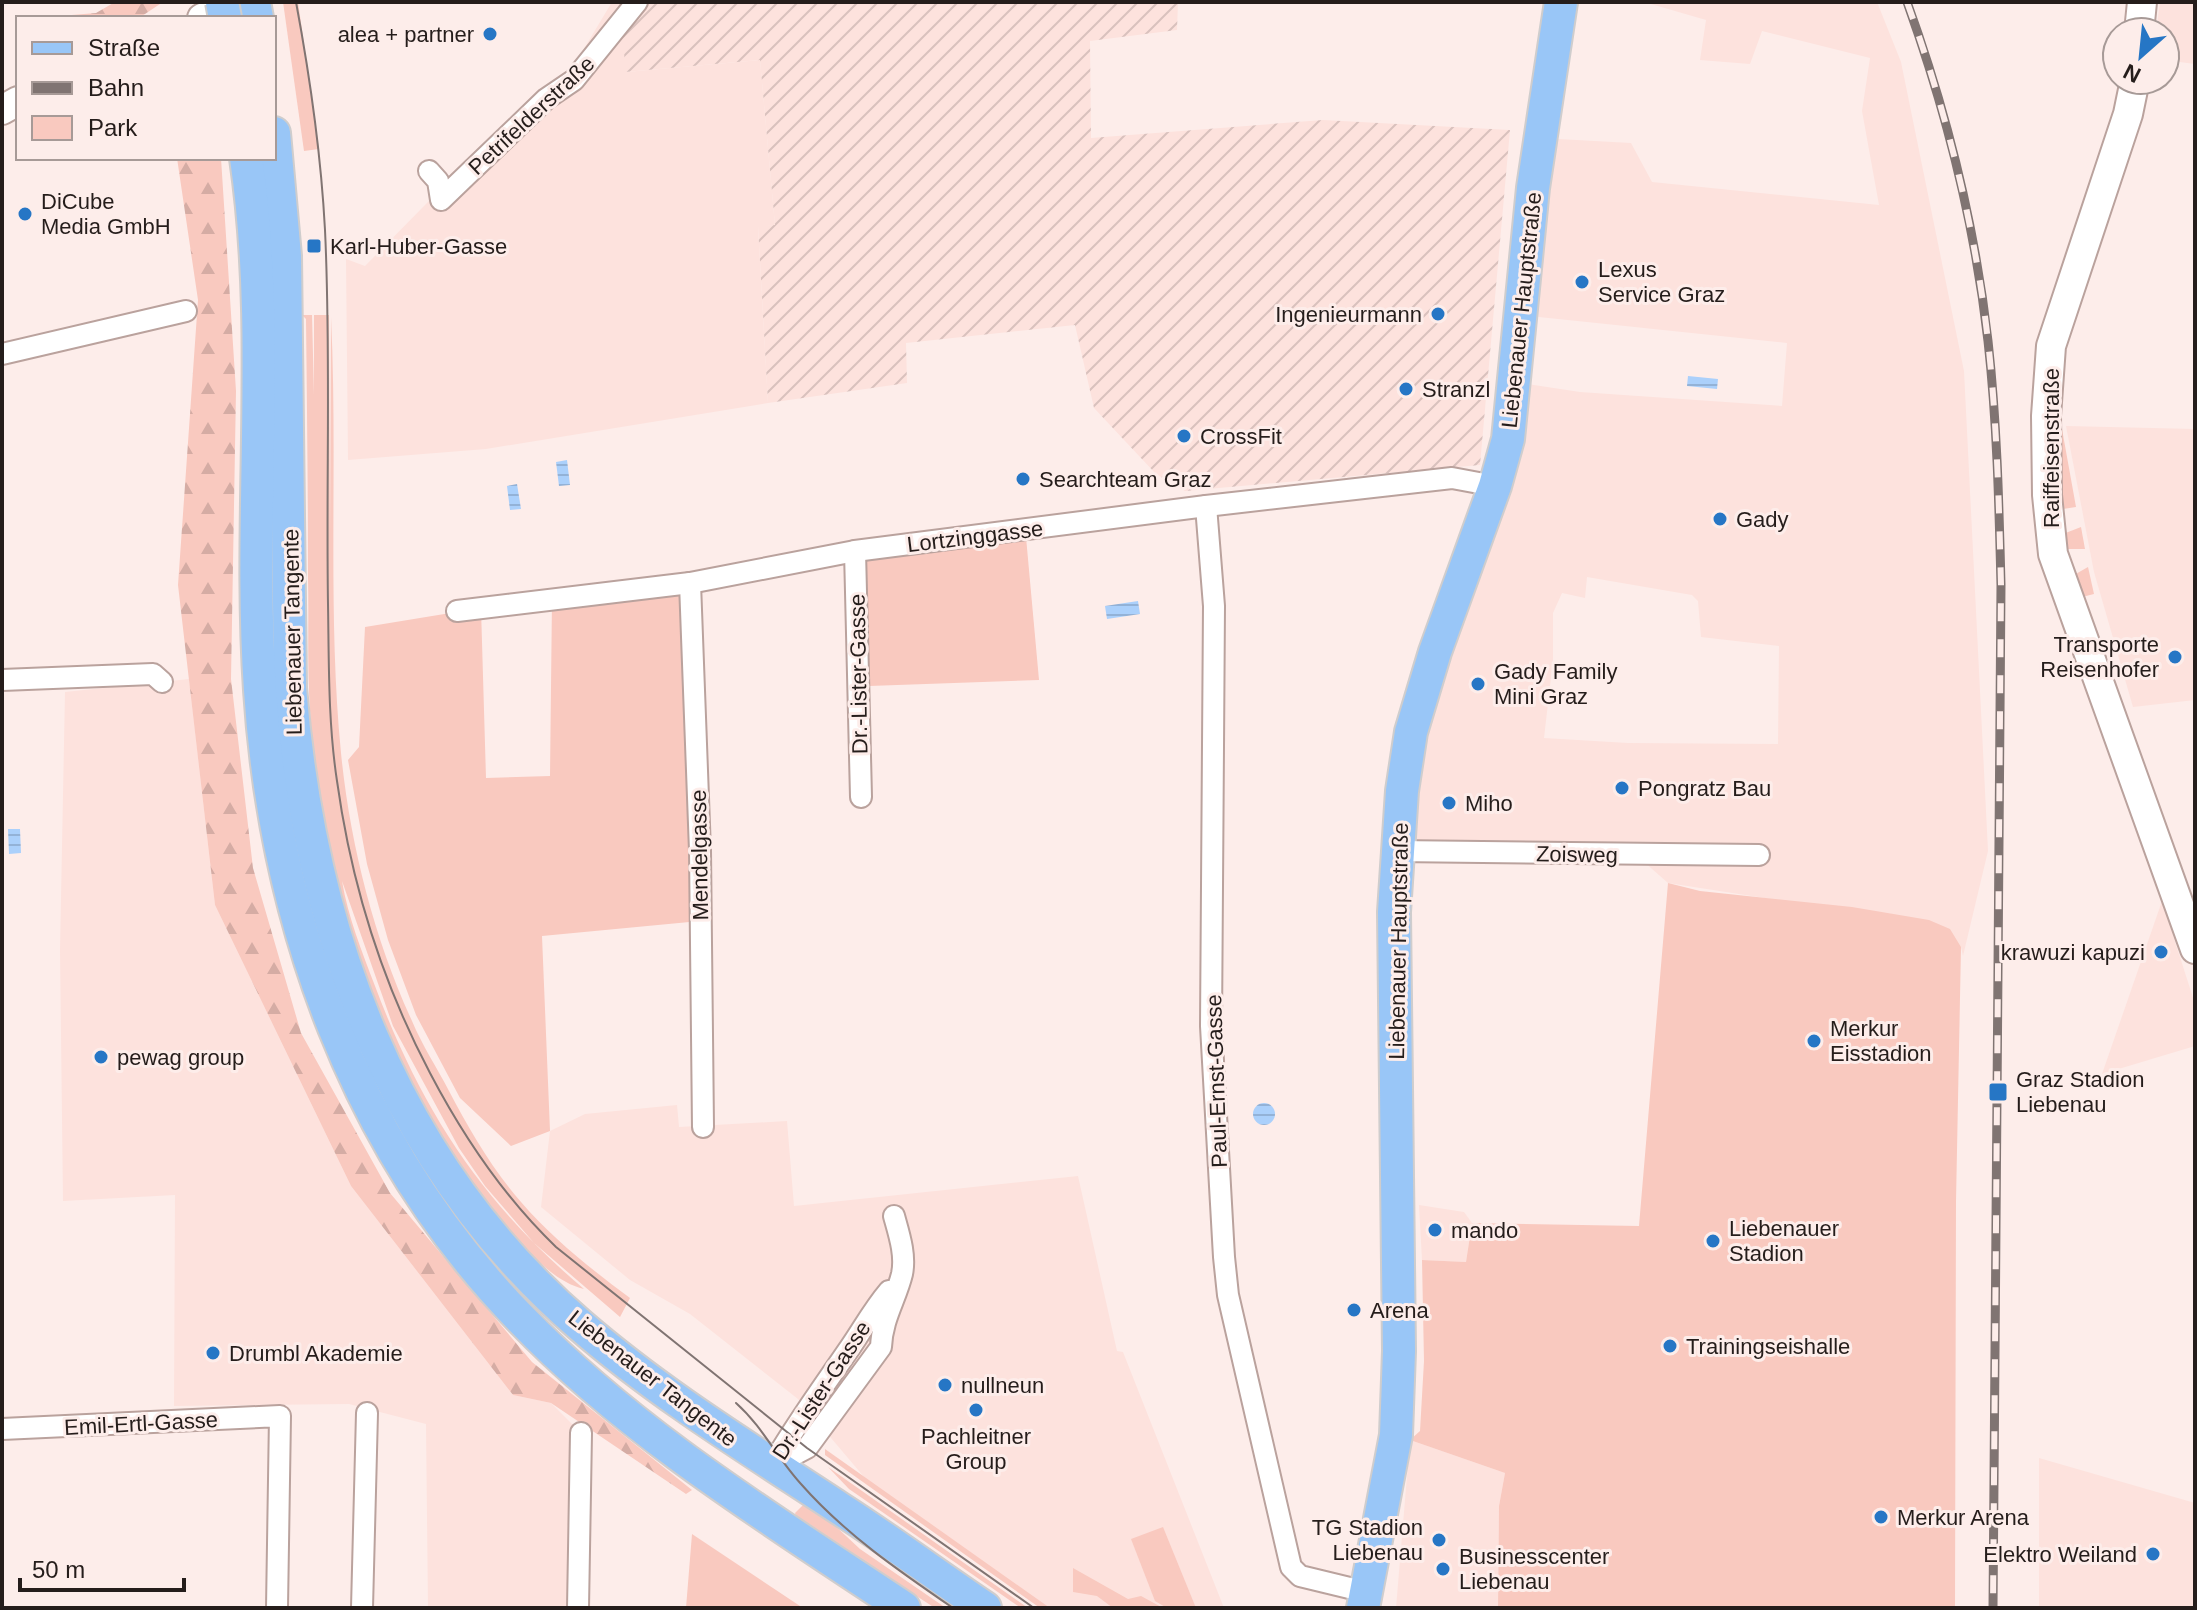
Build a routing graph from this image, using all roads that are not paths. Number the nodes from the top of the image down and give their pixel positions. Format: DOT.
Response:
graph roads {
  1 [pos="637,2"];
  2 [pos="1561,2"];
  3 [pos="2132,96"];
  4 [pos="276,155"];
  5 [pos="246,160"];
  6 [pos="429,171"];
  7 [pos="186,311"];
  8 [pos="2,354"];
  9 [pos="1495,486"];
  10 [pos="1206,506"];
  11 [pos="855,551"];
  12 [pos="690,583"];
  13 [pos="457,611"];
  14 [pos="2,680"];
  15 [pos="162,682"];
  16 [pos="861,797"];
  17 [pos="1395,851"];
  18 [pos="1759,855"];
  19 [pos="2195,949"];
  20 [pos="703,1127"];
  21 [pos="894,1216"];
  22 [pos="367,1413"];
  23 [pos="2,1429"];
  24 [pos="581,1433"];
  25 [pos="771,1467"];
  26 [pos="748,1502"];
  27 [pos="1365,1600"];
  28 [pos="277,1608"];
  29 [pos="362,1608"];
  30 [pos="578,1608"];
  31 [pos="904,1608"];
  32 [pos="985,1608"];
  1 -- 6 [label="street, Petrifelderstraße"];
  2 -- 9 [label="main road, Liebenauer Hauptstraße"];
  3 -- 19 [label="street, Raiffeisenstraße"];
  4 -- 25 [label="main road, Liebenauer Tangente"];
  5 -- 26 [label="main road, Liebenauer Tangente"];
  7 -- 8 [label="street"];
  9 -- 10 [label="street, Lortzinggasse"];
  9 -- 17 [label="main road, Liebenauer Hauptstraße"];
  10 -- 11 [label="street, Lortzinggasse"];
  10 -- 27 [label="street, Paul-Ernst-Gasse"];
  11 -- 12 [label="street, Lortzinggasse"];
  11 -- 16 [label="street, Dr.-Lister-Gasse"];
  12 -- 13 [label="street, Lortzinggasse"];
  12 -- 20 [label="street, Mendelgasse"];
  14 -- 15 [label="street"];
  17 -- 18 [label="street, Zoisweg"];
  17 -- 27 [label="main road, Liebenauer Hauptstraße"];
  21 -- 25 [label="street, Dr.-Lister-Gasse"];
  22 -- 29 [label="street"];
  23 -- 28 [label="street, Emil-Ertl-Gasse"];
  24 -- 30 [label="street"];
  25 -- 26 [label="main road"];
  25 -- 32 [label="main road, Liebenauer Tangente"];
  26 -- 31 [label="main road, Liebenauer Tangente"];
}
